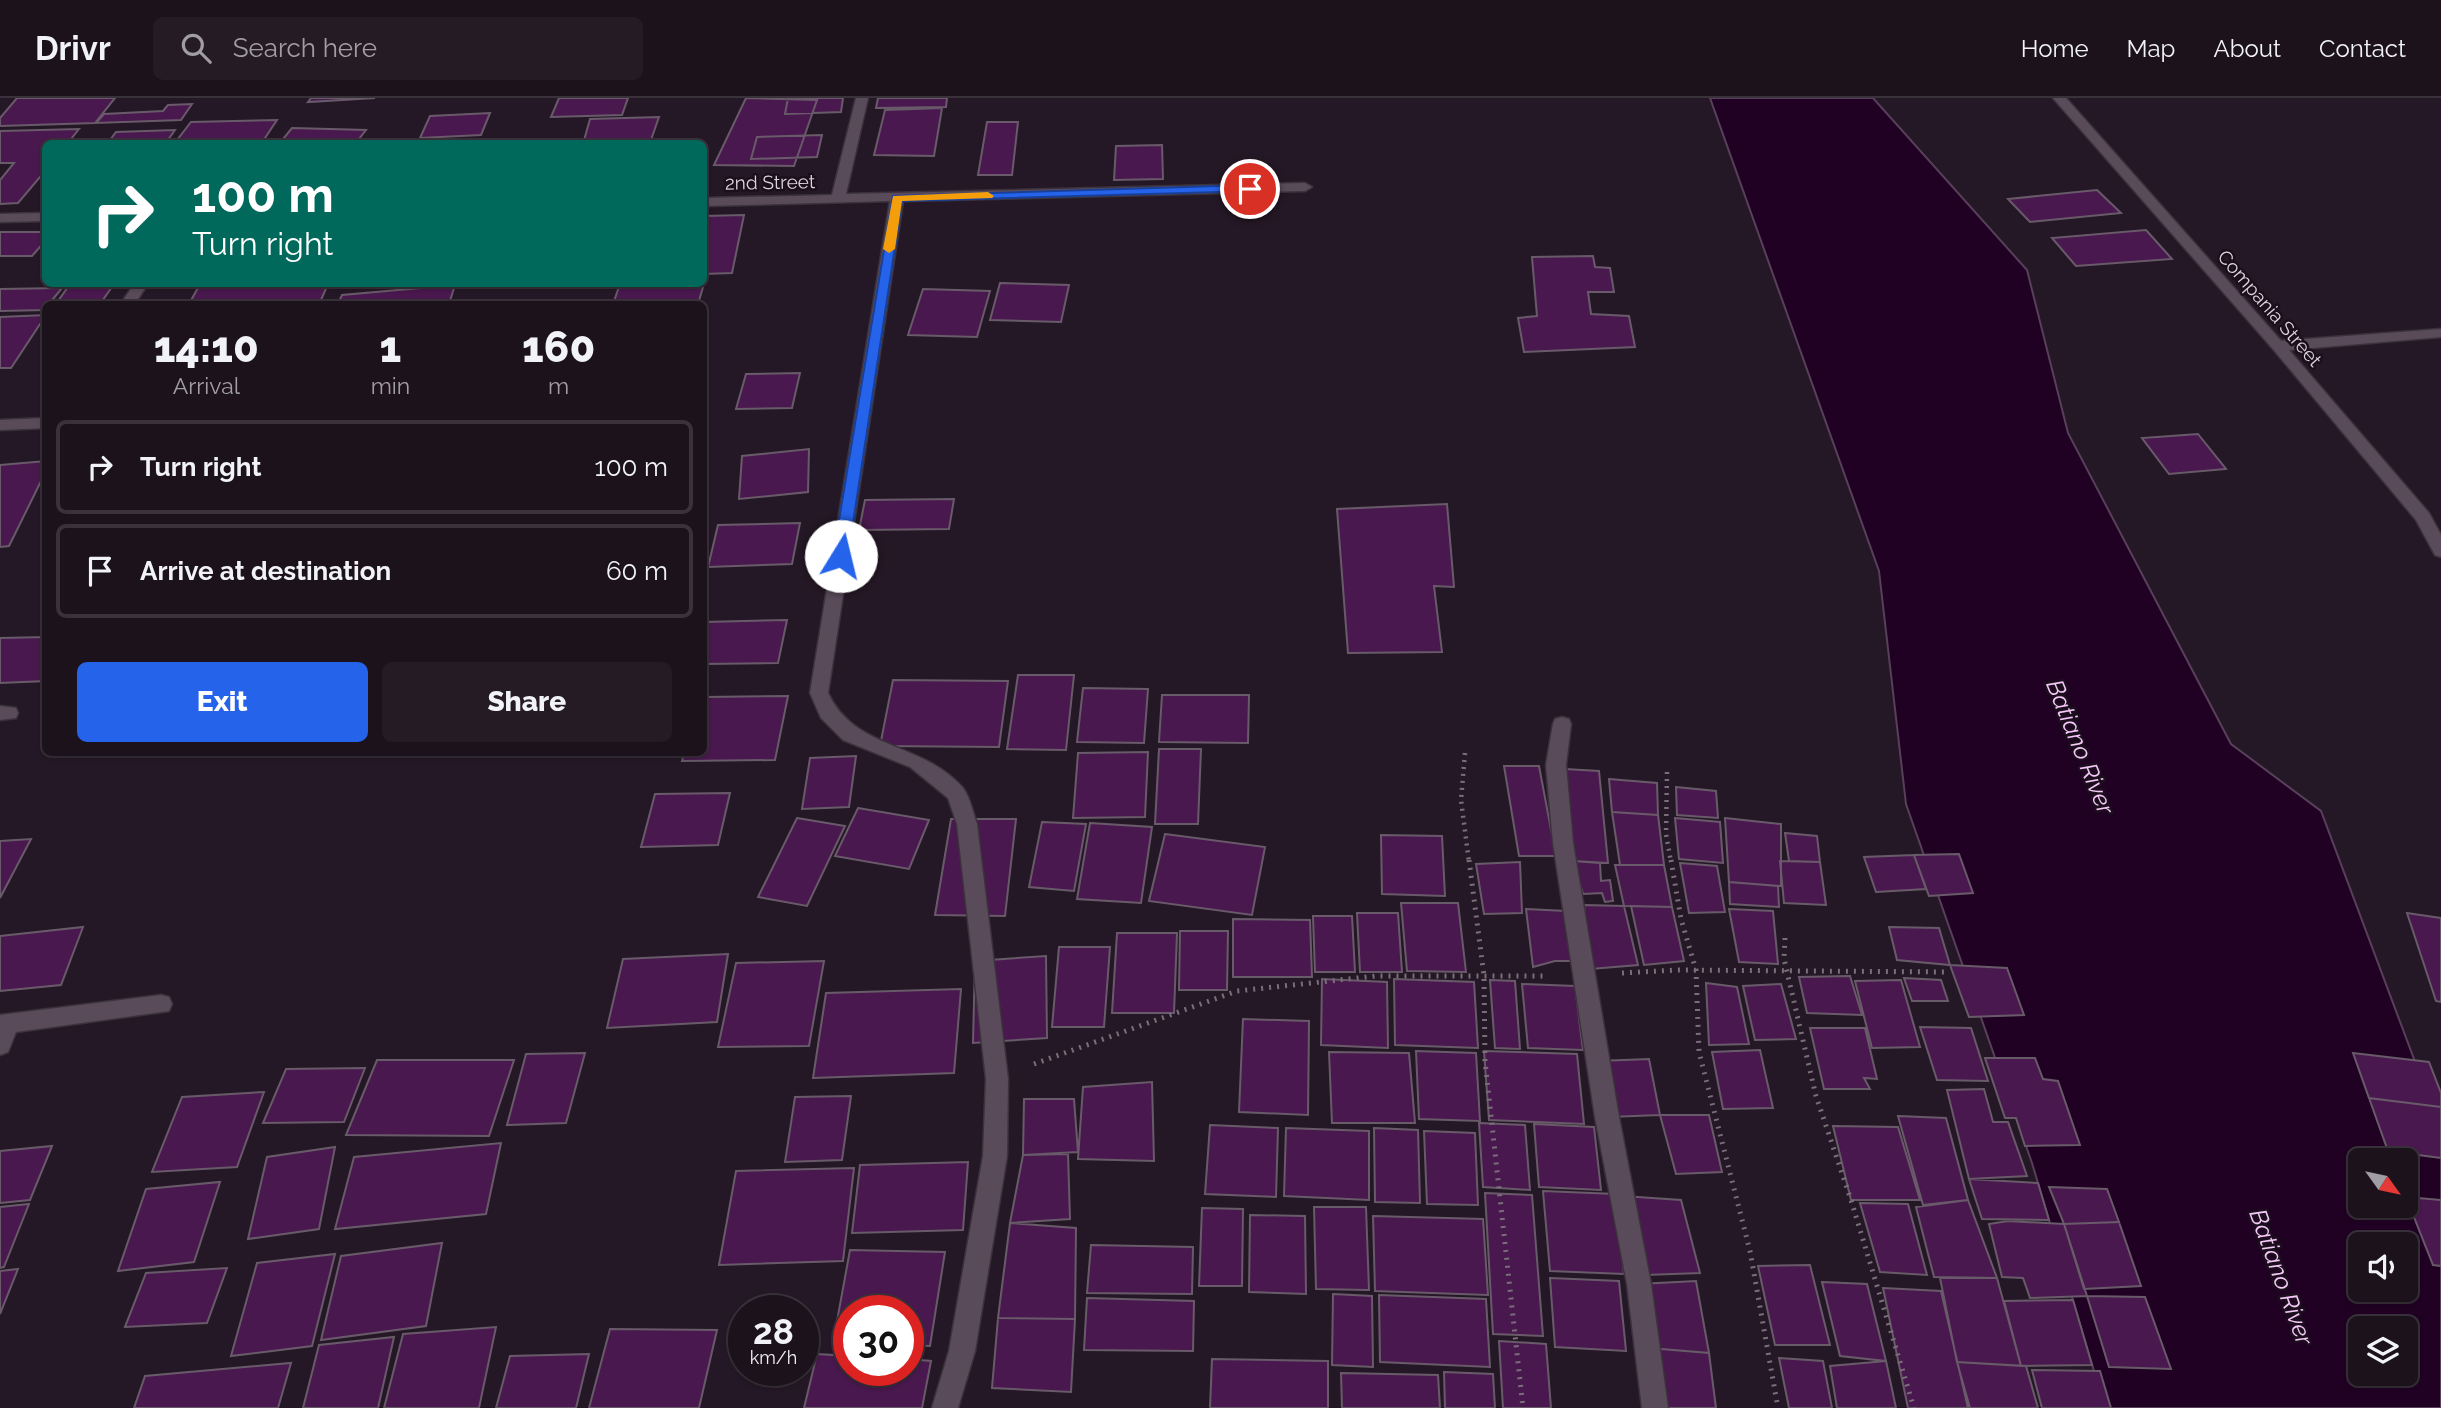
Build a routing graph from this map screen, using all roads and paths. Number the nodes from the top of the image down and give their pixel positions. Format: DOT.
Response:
graph roads {
  1 [pos="862,98"];
  2 [pos="2059,98"];
  3 [pos="1305,187"];
  4 [pos="897,198"];
  5 [pos="838,199"];
  6 [pos="707,202"];
  7 [pos="42,217"];
  8 [pos="0,218"];
  9 [pos="139,287"];
  10 [pos="131,299"];
  11 [pos="2441,332"];
  12 [pos="2278,346"];
  13 [pos="42,423"];
  14 [pos="0,425"];
  15 [pos="2441,551"];
  16 [pos="1562,724"];
  17 [pos="1465,753"];
  18 [pos="1667,772"];
  19 [pos="1785,938"];
  20 [pos="1696,970"];
  21 [pos="1946,972"];
  22 [pos="1484,975"];
  23 [pos="1585,976"];
  24 [pos="161,1004"];
  25 [pos="5,1024"];
  26 [pos="0,1045"];
  27 [pos="997,1079"];
  28 [pos="945,1408"];
  29 [pos="1523,1408"];
  30 [pos="1655,1408"];
  31 [pos="1779,1408"];
  32 [pos="1914,1408"];
  1 -- 5 [label="street"];
  2 -- 12 [label="street, Compania Street"];
  3 -- 4 [label="street, 2nd Street"];
  4 -- 5 [label="street, 2nd Street"];
  4 -- 27 [label="street"];
  5 -- 6 [label="street, 2nd Street"];
  7 -- 8 [label="street"];
  9 -- 10 [label="street"];
  11 -- 12 [label="street"];
  12 -- 15 [label="street, Compania Street"];
  13 -- 14 [label="street"];
  16 -- 23 [label="street"];
  17 -- 22 [label="path"];
  18 -- 20 [label="path"];
  19 -- 32 [label="path"];
  20 -- 21 [label="path"];
  20 -- 23 [label="path"];
  20 -- 31 [label="path"];
  22 -- 23 [label="path"];
  22 -- 27 [label="path"];
  22 -- 29 [label="path"];
  23 -- 30 [label="street"];
  24 -- 25 [label="street"];
  25 -- 26 [label="street"];
  27 -- 28 [label="street"];
}
